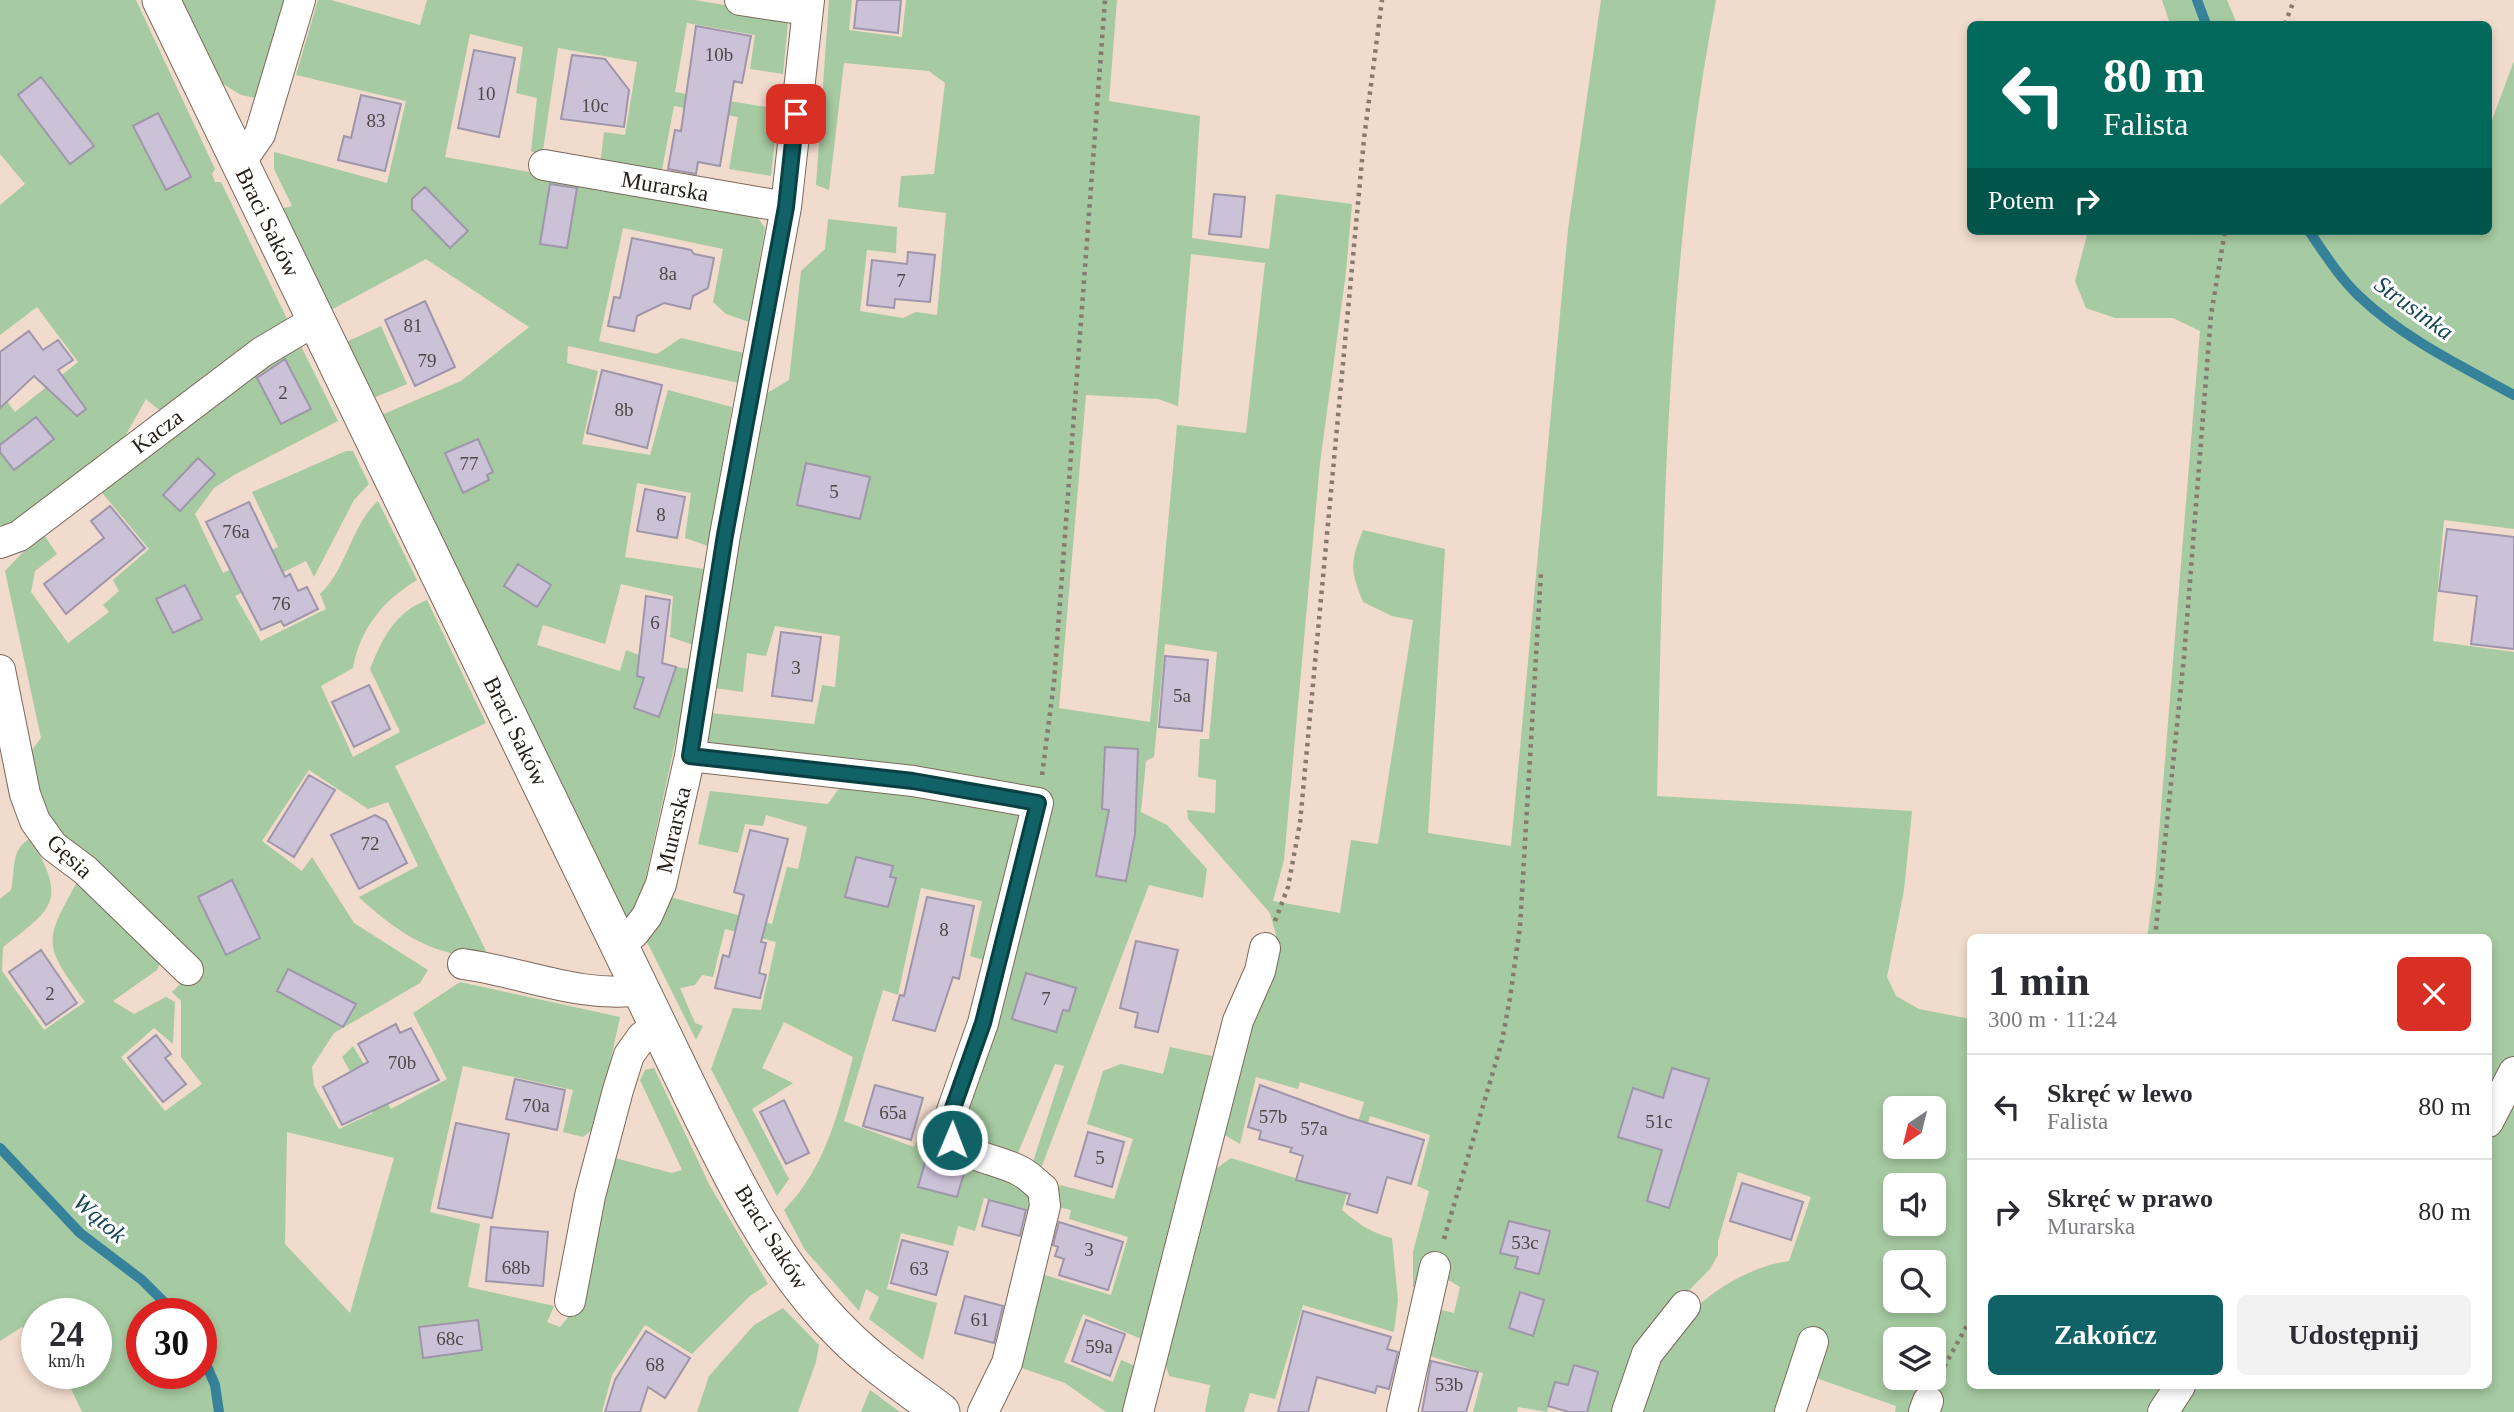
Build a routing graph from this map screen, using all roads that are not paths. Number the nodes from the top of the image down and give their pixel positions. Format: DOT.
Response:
graph roads {
  1 [pos="161,0"];
  2 [pos="300,0"];
  3 [pos="740,0"];
  4 [pos="808,5"];
  5 [pos="240,163"];
  6 [pos="544,165"];
  7 [pos="786,207"];
  8 [pos="316,320"];
  9 [pos="0,543"];
  10 [pos="0,670"];
  11 [pos="690,756"];
  12 [pos="620,944"];
  13 [pos="1265,948"];
  14 [pos="463,964"];
  15 [pos="188,970"];
  16 [pos="642,990"];
  17 [pos="658,1025"];
  18 [pos="2514,1072"];
  19 [pos="2492,1114"];
  20 [pos="1435,1266"];
  21 [pos="570,1301"];
  22 [pos="1685,1306"];
  23 [pos="1813,1342"];
  24 [pos="2178,1389"];
  25 [pos="941,1412"];
  26 [pos="983,1412"];
  27 [pos="1139,1412"];
  28 [pos="1402,1412"];
  29 [pos="1628,1412"];
  30 [pos="1790,1412"];
  31 [pos="2164,1412"];
  1 -- 5 [label="street, Braci Saków"];
  2 -- 5 [label="street"];
  3 -- 4 [label="street"];
  4 -- 7 [label="street, Murarska"];
  5 -- 8 [label="street, Braci Saków"];
  6 -- 7 [label="street, Murarska"];
  7 -- 11 [label="street, Murarska"];
  8 -- 9 [label="street, Kacza"];
  8 -- 12 [label="street, Braci Saków"];
  10 -- 15 [label="street, Gęsia"];
  11 -- 12 [label="street, Murarska"];
  11 -- 26 [label="street"];
  12 -- 16 [label="street, Braci Saków"];
  13 -- 27 [label="street"];
  14 -- 16 [label="street"];
  16 -- 17 [label="street, Braci Saków"];
  17 -- 21 [label="street"];
  17 -- 25 [label="street, Braci Saków"];
  18 -- 19 [label="street"];
  20 -- 28 [label="street"];
  22 -- 29 [label="street"];
  23 -- 30 [label="street"];
  24 -- 31 [label="street"];
}
